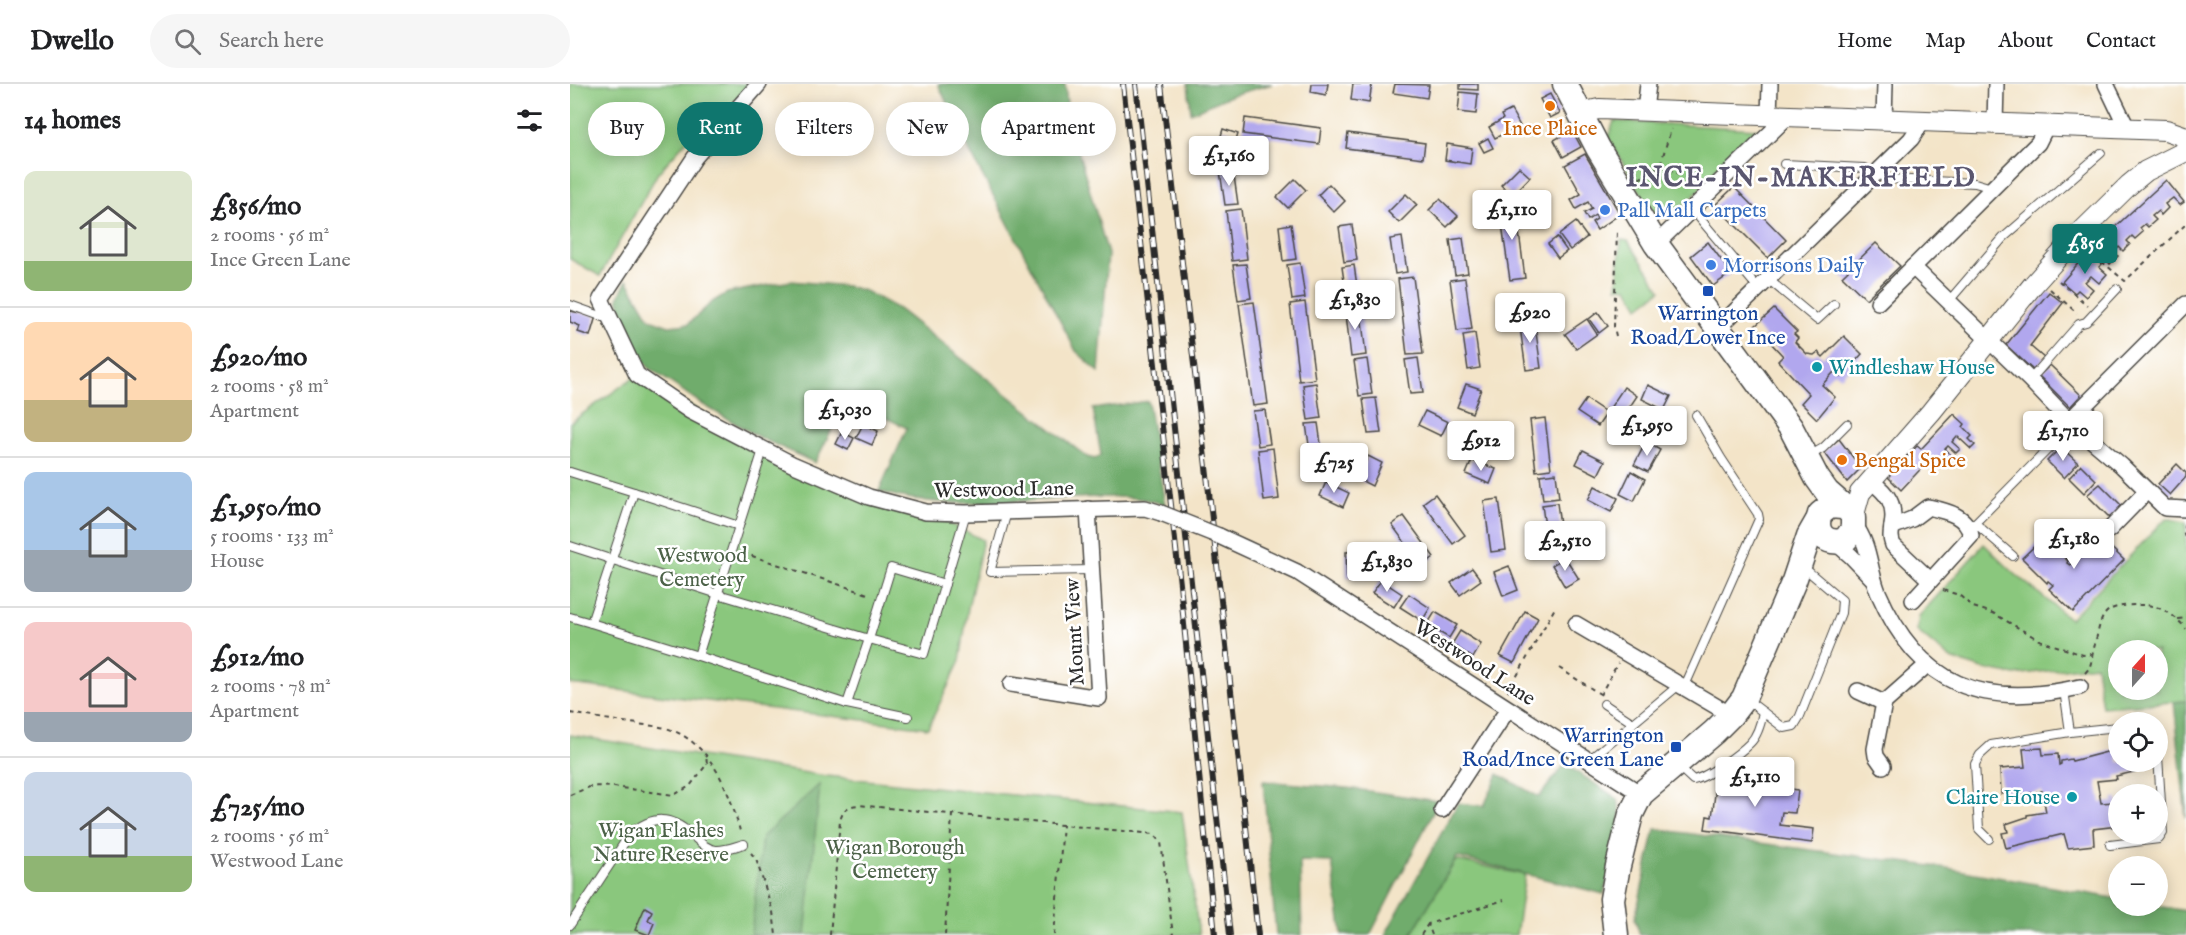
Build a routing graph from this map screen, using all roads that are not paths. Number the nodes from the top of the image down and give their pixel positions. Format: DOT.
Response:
graph roads {
  1 [pos="759,84"];
  2 [pos="1565,84"];
  3 [pos="1648,84"];
  4 [pos="1770,84"];
  5 [pos="1886,84"];
  6 [pos="1995,84"];
  7 [pos="2106,84"];
  8 [pos="1645,111"];
  9 [pos="1580,113"];
  10 [pos="1779,116"];
  11 [pos="1884,120"];
  12 [pos="1920,121"];
  13 [pos="1995,124"];
  14 [pos="2046,127"];
  15 [pos="2128,130"];
  16 [pos="2157,131"];
  17 [pos="2186,137"];
  18 [pos="2186,151"];
  19 [pos="2101,153"];
  20 [pos="1784,164"];
  21 [pos="2146,171"];
  22 [pos="1876,173"];
  23 [pos="1993,189"];
  24 [pos="1692,209"];
  25 [pos="1656,244"];
  26 [pos="1912,267"];
  27 [pos="1763,283"];
  28 [pos="2117,289"];
  29 [pos="1878,302"];
  30 [pos="1948,302"];
  31 [pos="1834,304"];
  32 [pos="2186,304"];
  33 [pos="570,305"];
  34 [pos="611,320"];
  35 [pos="1718,328"];
  36 [pos="1988,341"];
  37 [pos="2030,380"];
  38 [pos="1696,415"];
  39 [pos="2069,420"];
  40 [pos="1847,424"];
  41 [pos="763,450"];
  42 [pos="1807,460"];
  43 [pos="570,472"];
  44 [pos="1871,481"];
  45 [pos="2147,491"];
  46 [pos="634,492"];
  47 [pos="1088,509"];
  48 [pos="2186,509"];
  49 [pos="1006,512"];
  50 [pos="966,513"];
  51 [pos="1850,516"];
  52 [pos="1818,521"];
  53 [pos="1972,525"];
  54 [pos="739,526"];
  55 [pos="1892,527"];
  56 [pos="2109,530"];
  57 [pos="1834,542"];
  58 [pos="570,546"];
  59 [pos="2013,555"];
  60 [pos="612,559"];
  61 [pos="1092,570"];
  62 [pos="1799,571"];
  63 [pos="1933,577"];
  64 [pos="1874,580"];
  65 [pos="945,584"];
  66 [pos="718,594"];
  67 [pos="1913,600"];
  68 [pos="570,617"];
  69 [pos="591,623"];
  70 [pos="1576,624"];
  71 [pos="869,639"];
  72 [pos="698,656"];
  73 [pos="1927,664"];
  74 [pos="1011,684"];
  75 [pos="1682,687"];
  76 [pos="2080,687"];
  77 [pos="2064,690"];
  78 [pos="1858,691"];
  79 [pos="1884,703"];
  80 [pos="847,704"];
  81 [pos="1604,704"];
  82 [pos="1738,706"];
  83 [pos="1505,707"];
  84 [pos="1763,712"];
  85 [pos="908,717"];
  86 [pos="1634,723"];
  87 [pos="2108,728"];
  88 [pos="2070,732"];
  89 [pos="1589,760"];
  90 [pos="1676,764"];
  91 [pos="1883,766"];
  92 [pos="2159,772"];
  93 [pos="1641,794"];
  94 [pos="1442,810"];
  95 [pos="1989,839"];
  96 [pos="744,844"];
  97 [pos="2110,845"];
  98 [pos="570,926"];
  99 [pos="1616,935"];
  1 -- 34 [label="street, Westwood Lane"];
  2 -- 9 [label="main road"];
  3 -- 8 [label="street"];
  4 -- 10 [label="street"];
  5 -- 11 [label="street"];
  6 -- 13 [label="street"];
  7 -- 15 [label="street"];
  8 -- 9 [label="street"];
  8 -- 10 [label="street"];
  9 -- 25 [label="main road"];
  10 -- 11 [label="street"];
  10 -- 24 [label="street"];
  11 -- 12 [label="street"];
  12 -- 13 [label="street"];
  12 -- 22 [label="street"];
  13 -- 14 [label="street"];
  14 -- 15 [label="street"];
  14 -- 23 [label="street"];
  15 -- 16 [label="street"];
  16 -- 17 [label="street"];
  16 -- 21 [label="street"];
  18 -- 21 [label="street"];
  19 -- 30 [label="lane"];
  20 -- 22 [label="lane"];
  21 -- 36 [label="street"];
  22 -- 23 [label="lane"];
  22 -- 27 [label="street"];
  23 -- 26 [label="street"];
  24 -- 25 [label="street"];
  24 -- 27 [label="lane"];
  25 -- 35 [label="main road"];
  26 -- 29 [label="street"];
  26 -- 30 [label="street"];
  27 -- 31 [label="lane"];
  27 -- 35 [label="street"];
  28 -- 37 [label="lane"];
  30 -- 36 [label="street"];
  32 -- 39 [label="street"];
  33 -- 34 [label="lane"];
  34 -- 41 [label="street, Westwood Lane"];
  35 -- 42 [label="main road"];
  36 -- 37 [label="street"];
  36 -- 44 [label="street"];
  37 -- 39 [label="street"];
  38 -- 75 [label="lane"];
  39 -- 45 [label="street"];
  39 -- 53 [label="lane"];
  40 -- 42 [label="lane"];
  41 -- 50 [label="street, Westwood Lane"];
  41 -- 54 [label="lane"];
  42 -- 51 [label="main road"];
  42 -- 52 [label="main road"];
  43 -- 46 [label="lane"];
  44 -- 51 [label="street"];
  44 -- 55 [label="street"];
  45 -- 48 [label="street"];
  45 -- 56 [label="street"];
  46 -- 54 [label="lane"];
  46 -- 60 [label="lane"];
  47 -- 49 [label="street, Westwood Lane"];
  47 -- 61 [label="street, Mount View"];
  47 -- 83 [label="street, Westwood Lane, bridge"];
  49 -- 50 [label="street, Westwood Lane"];
  49 -- 61 [label="lane"];
  50 -- 65 [label="lane"];
  51 -- 52 [label="main road"];
  51 -- 57 [label="main road"];
  51 -- 64 [label="street"];
  52 -- 57 [label="main road"];
  52 -- 62 [label="main road"];
  53 -- 55 [label="street"];
  53 -- 59 [label="lane"];
  53 -- 63 [label="street"];
  54 -- 66 [label="lane"];
  55 -- 63 [label="street"];
  57 -- 62 [label="main road"];
  57 -- 64 [label="street"];
  58 -- 60 [label="lane"];
  60 -- 66 [label="lane"];
  60 -- 69 [label="lane"];
  61 -- 74 [label="street, Mount View"];
  62 -- 82 [label="main road"];
  62 -- 84 [label="lane"];
  63 -- 67 [label="street"];
  64 -- 73 [label="street"];
  65 -- 71 [label="lane"];
  65 -- 71 [label="lane"];
  66 -- 71 [label="lane"];
  66 -- 72 [label="lane"];
  68 -- 69 [label="lane"];
  69 -- 72 [label="lane"];
  70 -- 75 [label="street"];
  71 -- 80 [label="lane"];
  72 -- 80 [label="lane"];
  73 -- 77 [label="street"];
  73 -- 79 [label="street"];
  75 -- 82 [label="street"];
  75 -- 86 [label="lane"];
  76 -- 77 [label="street"];
  77 -- 88 [label="lane"];
  78 -- 79 [label="street"];
  79 -- 91 [label="street"];
  80 -- 85 [label="lane"];
  81 -- 86 [label="lane"];
  82 -- 84 [label="lane"];
  82 -- 90 [label="main road"];
  83 -- 89 [label="street, Westwood Lane"];
  83 -- 94 [label="street"];
  84 -- 90 [label="lane"];
  86 -- 89 [label="lane"];
  87 -- 88 [label="lane"];
  88 -- 95 [label="lane"];
  89 -- 93 [label="street, Westwood Lane"];
  90 -- 93 [label="main road"];
  92 -- 97 [label="lane"];
  93 -- 99 [label="main road"];
  96 -- 98 [label="lane"];
}
